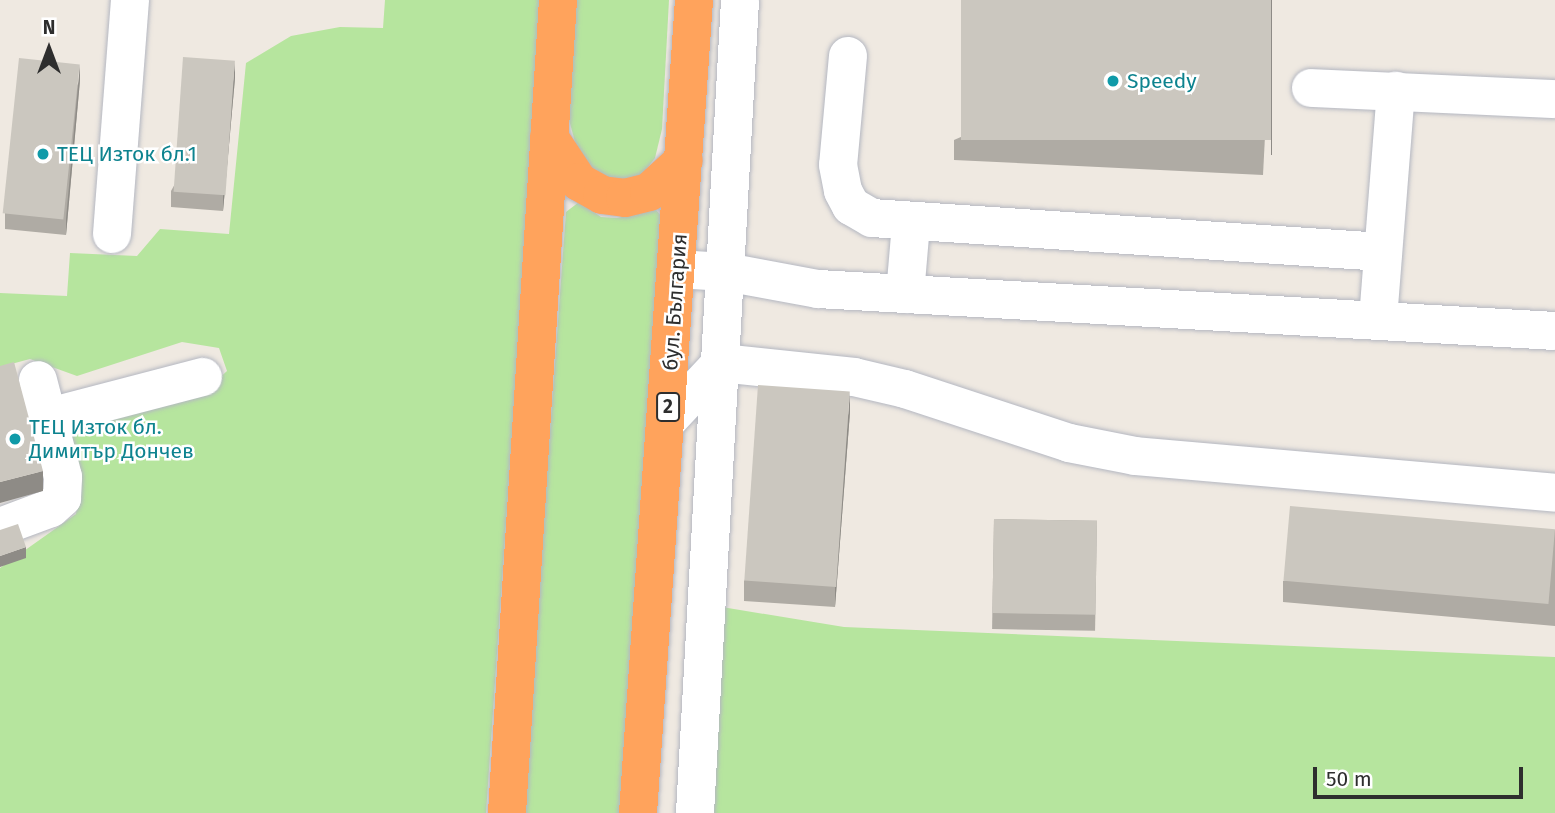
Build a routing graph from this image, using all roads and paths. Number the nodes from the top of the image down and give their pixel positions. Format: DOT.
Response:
graph roads {
  1 [pos="130,0"];
  2 [pos="558,0"];
  3 [pos="694,0"];
  4 [pos="740,0"];
  5 [pos="848,56"];
  6 [pos="1311,88"];
  7 [pos="1396,91"];
  8 [pos="1555,99"];
  9 [pos="686,120"];
  10 [pos="733,124"];
  11 [pos="549,137"];
  12 [pos="684,160"];
  13 [pos="911,224"];
  14 [pos="112,234"];
  15 [pos="1383,253"];
  16 [pos="677,269"];
  17 [pos="726,272"];
  18 [pos="905,294"];
  19 [pos="1378,319"];
  20 [pos="1555,331"];
  21 [pos="721,363"];
  22 [pos="203,377"];
  23 [pos="38,380"];
  24 [pos="49,417"];
  25 [pos="667,421"];
  26 [pos="1555,493"];
  27 [pos="0,527"];
  28 [pos="656,581"];
  29 [pos="705,585"];
  30 [pos="507,813"];
  31 [pos="638,813"];
  32 [pos="695,813"];
  1 -- 14 [label="lane"];
  2 -- 11 [label="highway"];
  3 -- 9 [label="highway, бул. България / 2"];
  4 -- 10 [label="lane"];
  5 -- 13 [label="lane"];
  6 -- 7 [label="lane"];
  7 -- 8 [label="lane"];
  7 -- 15 [label="lane"];
  9 -- 10 [label="lane"];
  9 -- 12 [label="highway, бул. България / 2"];
  10 -- 17 [label="lane"];
  11 -- 12 [label="highway"];
  11 -- 30 [label="highway"];
  12 -- 16 [label="highway, бул. България / 2"];
  13 -- 15 [label="lane"];
  13 -- 18 [label="lane"];
  15 -- 19 [label="lane"];
  16 -- 17 [label="lane"];
  16 -- 25 [label="highway, бул. България / 2"];
  17 -- 18 [label="lane"];
  17 -- 21 [label="lane"];
  18 -- 19 [label="lane"];
  19 -- 20 [label="lane"];
  21 -- 25 [label="lane"];
  21 -- 26 [label="lane"];
  21 -- 29 [label="lane"];
  22 -- 24 [label="lane"];
  23 -- 24 [label="lane"];
  24 -- 27 [label="lane"];
  25 -- 28 [label="highway, бул. България / 2"];
  28 -- 29 [label="lane"];
  28 -- 31 [label="highway, бул. България / 2"];
  29 -- 32 [label="lane"];
}
